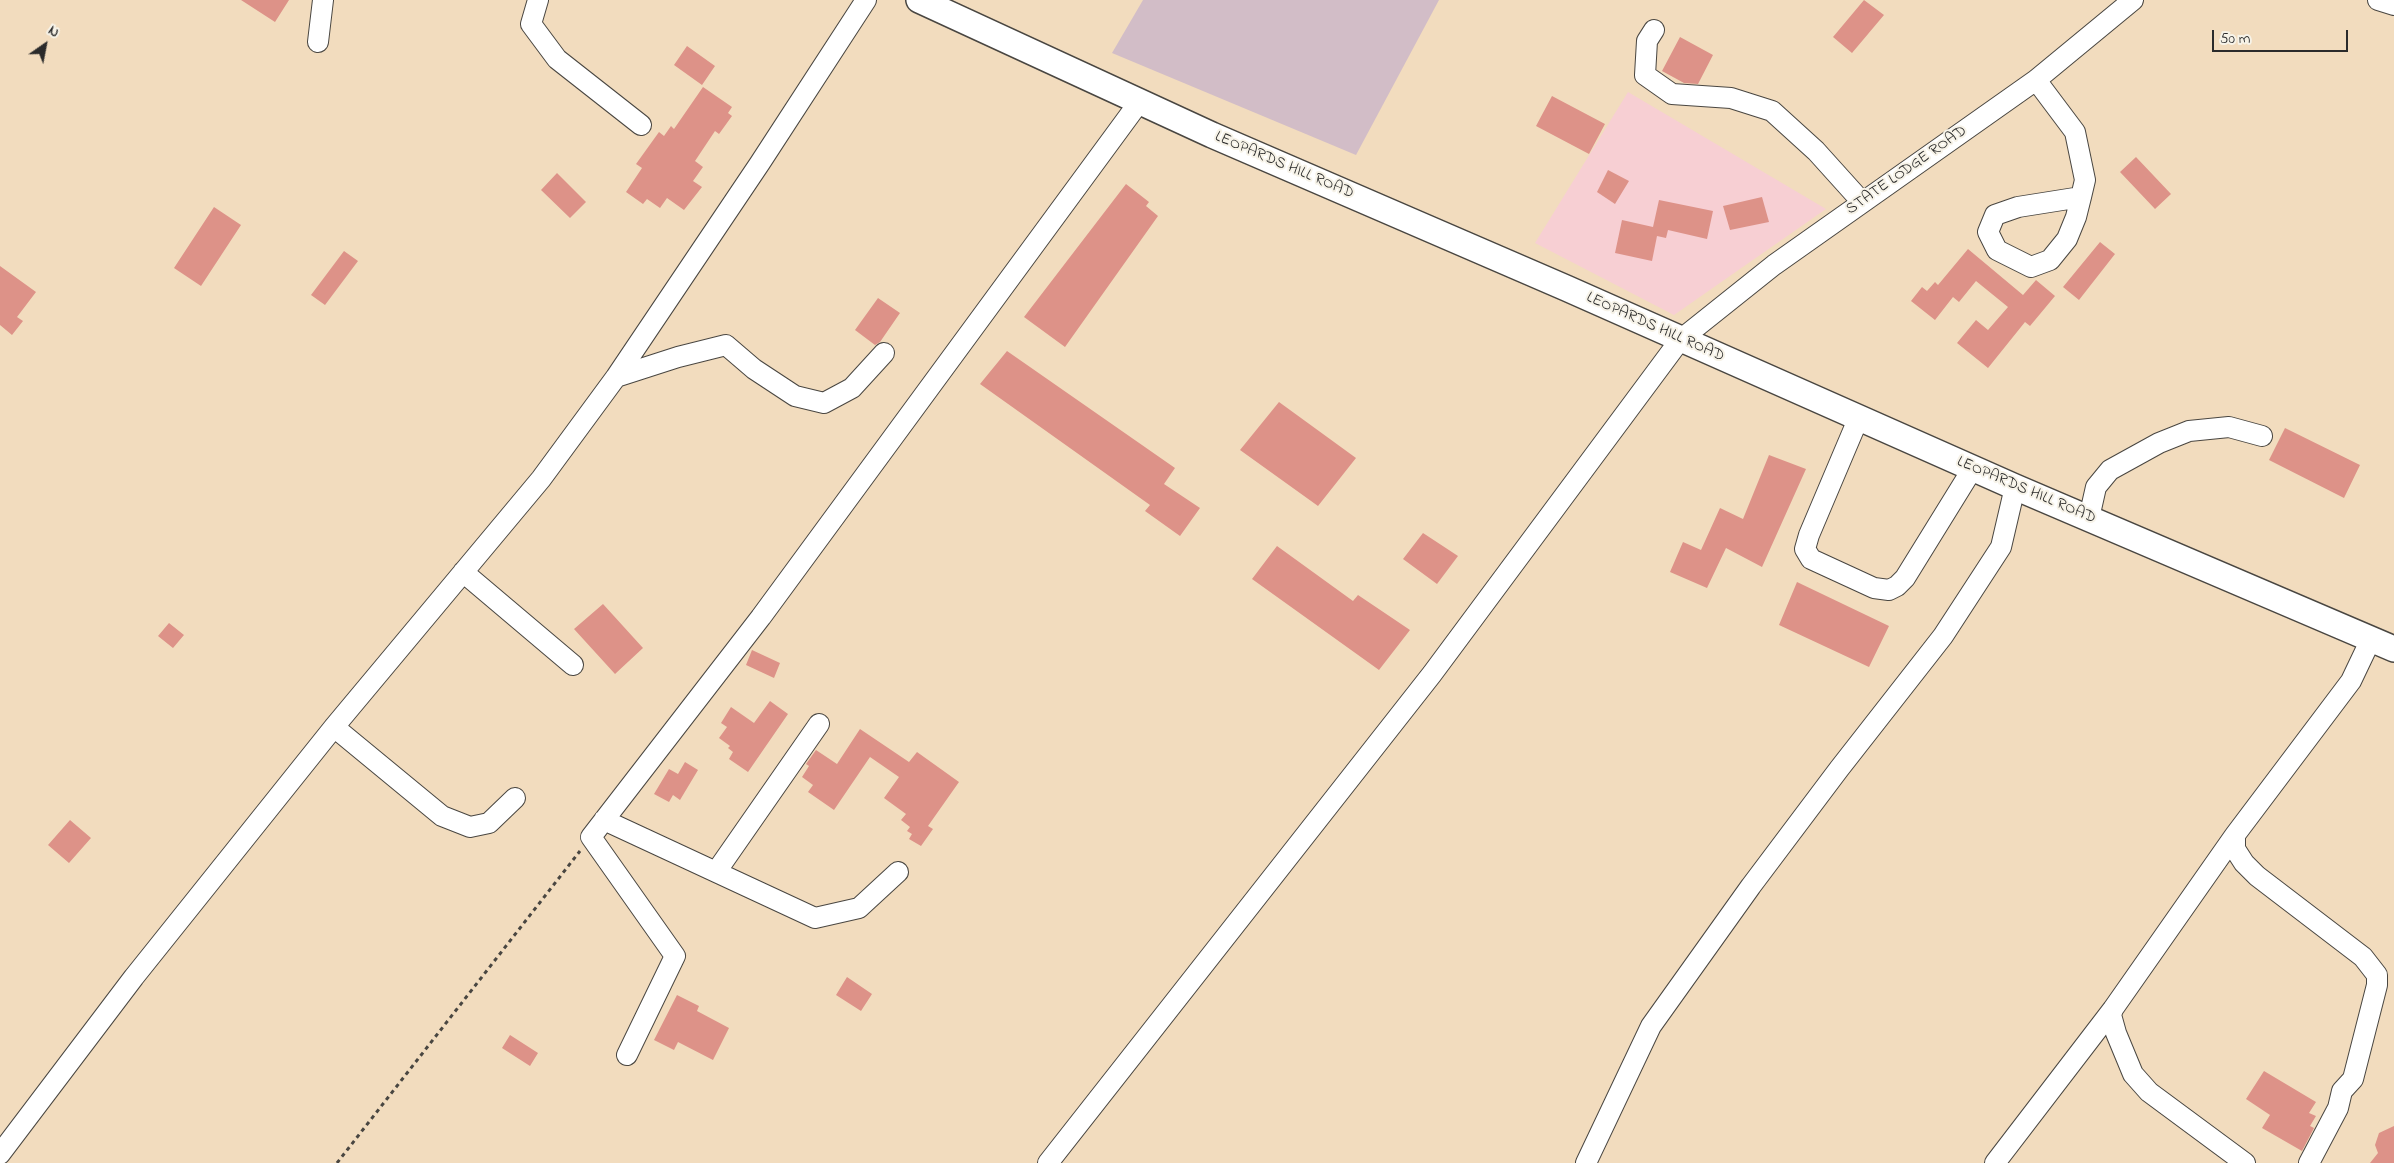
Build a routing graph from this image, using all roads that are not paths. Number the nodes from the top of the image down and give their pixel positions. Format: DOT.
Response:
graph roads {
  1 [pos="323,0"];
  2 [pos="538,0"];
  3 [pos="866,0"];
  4 [pos="919,0"];
  5 [pos="2133,0"];
  6 [pos="2378,0"];
  7 [pos="2394,5"];
  8 [pos="1654,30"];
  9 [pos="318,42"];
  10 [pos="2036,80"];
  11 [pos="1140,101"];
  12 [pos="641,125"];
  13 [pos="2081,197"];
  14 [pos="1862,202"];
  15 [pos="1680,340"];
  16 [pos="884,354"];
  17 [pos="616,377"];
  18 [pos="1859,418"];
  19 [pos="2262,436"];
  20 [pos="1972,468"];
  21 [pos="2015,487"];
  22 [pos="2089,518"];
  23 [pos="463,572"];
  24 [pos="2371,639"];
  25 [pos="2394,649"];
  26 [pos="573,665"];
  27 [pos="819,724"];
  28 [pos="334,728"];
  29 [pos="515,798"];
  30 [pos="604,820"];
  31 [pos="2235,835"];
  32 [pos="716,872"];
  33 [pos="898,872"];
  34 [pos="2113,1009"];
  35 [pos="628,1056"];
  36 [pos="0,1154"];
  37 [pos="1048,1163"];
  38 [pos="1586,1163"];
  39 [pos="1995,1163"];
  40 [pos="2245,1163"];
  41 [pos="2309,1163"];
  1 -- 9 [label="street"];
  2 -- 12 [label="street"];
  3 -- 17 [label="street"];
  4 -- 11 [label="main road, LEOPARDS HILL ROAD"];
  5 -- 10 [label="street, STATE LODGE ROAD"];
  6 -- 7 [label="street"];
  8 -- 14 [label="street"];
  10 -- 13 [label="street"];
  10 -- 14 [label="street, STATE LODGE ROAD"];
  11 -- 15 [label="main road, LEOPARDS HILL ROAD"];
  11 -- 30 [label="street"];
  13 -- 13 [label="street"];
  14 -- 15 [label="street, STATE LODGE ROAD"];
  15 -- 18 [label="main road, LEOPARDS HILL ROAD"];
  15 -- 37 [label="street, STATE LODGE ROAD"];
  16 -- 17 [label="street"];
  17 -- 23 [label="street"];
  18 -- 20 [label="main road, LEOPARDS HILL ROAD"];
  18 -- 20 [label="street"];
  19 -- 22 [label="street"];
  20 -- 21 [label="main road, LEOPARDS HILL ROAD"];
  21 -- 22 [label="main road, LEOPARDS HILL ROAD"];
  21 -- 38 [label="street"];
  22 -- 24 [label="main road, LEOPARDS HILL ROAD"];
  23 -- 26 [label="street"];
  23 -- 28 [label="street"];
  24 -- 25 [label="main road, LEOPARDS HILL ROAD"];
  24 -- 31 [label="street"];
  27 -- 32 [label="street"];
  28 -- 29 [label="street"];
  28 -- 36 [label="street"];
  30 -- 32 [label="street"];
  30 -- 35 [label="street"];
  31 -- 34 [label="street"];
  31 -- 41 [label="street"];
  32 -- 33 [label="street"];
  34 -- 39 [label="street"];
  34 -- 40 [label="street"];
}
